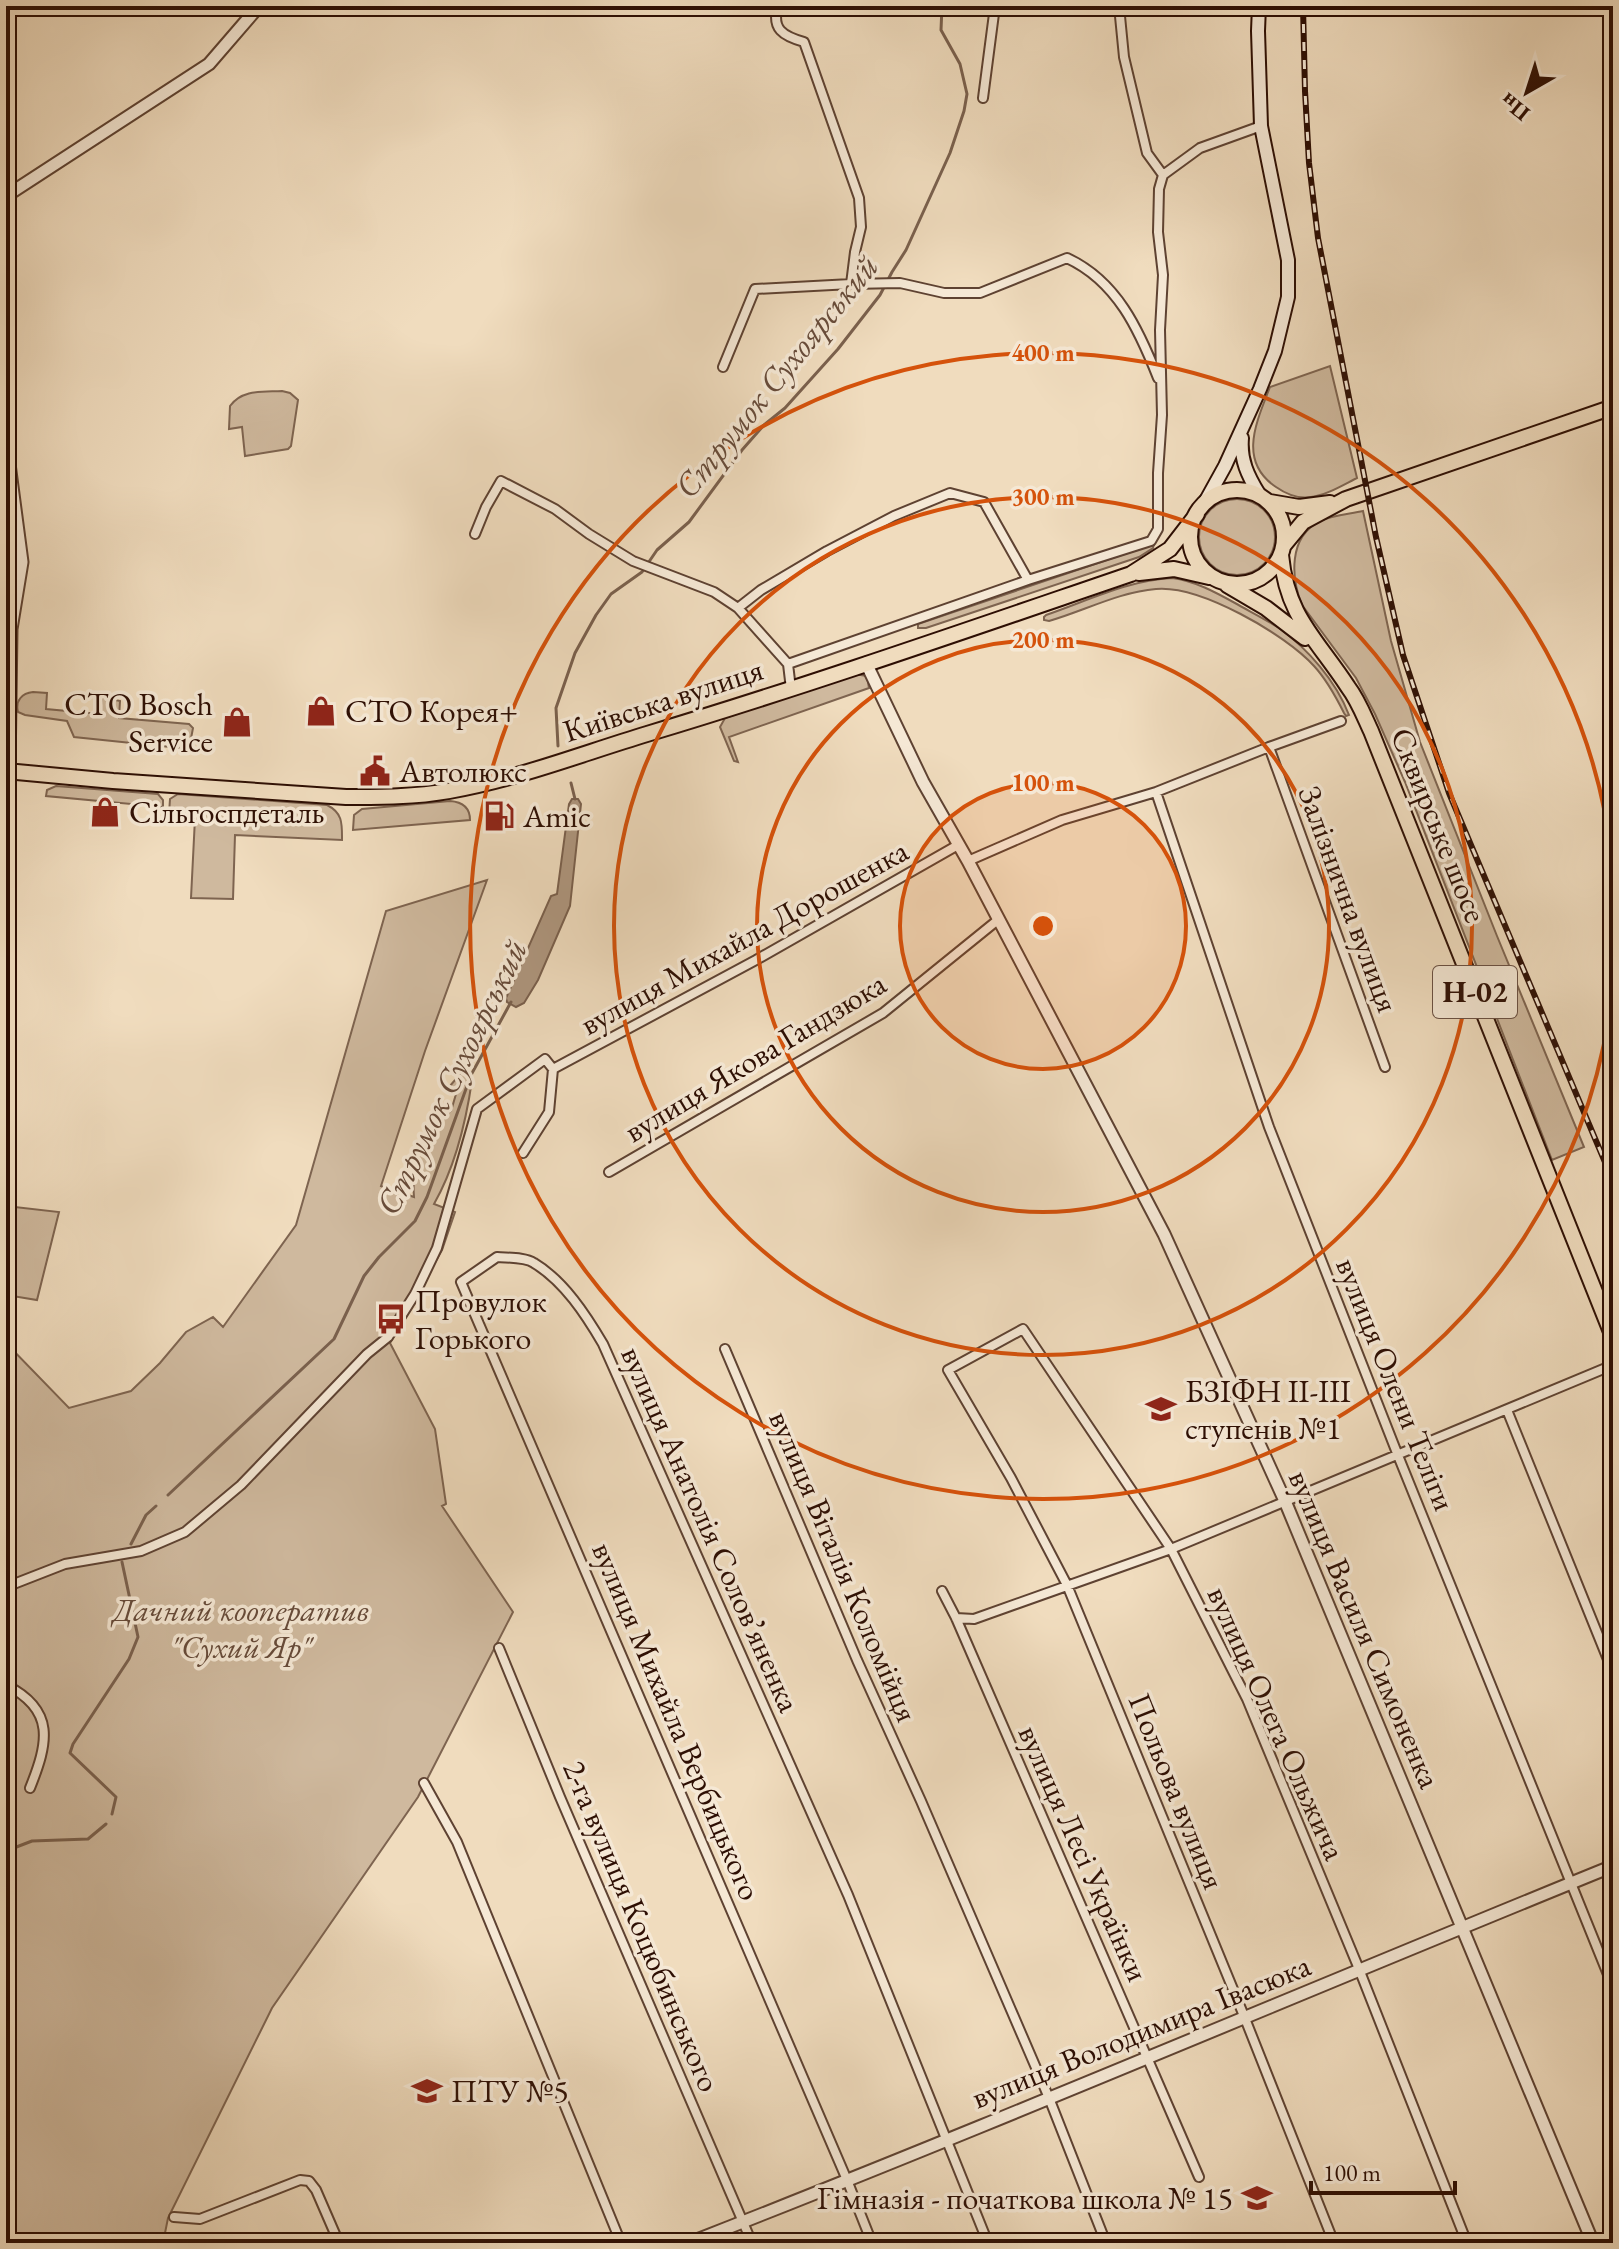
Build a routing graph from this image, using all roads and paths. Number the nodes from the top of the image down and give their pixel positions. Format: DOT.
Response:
graph roads {
  1 [pos="259,6"];
  2 [pos="778,6"];
  3 [pos="995,6"];
  4 [pos="1119,6"];
  5 [pos="1259,6"];
  6 [pos="983,98"];
  7 [pos="1261,126"];
  8 [pos="1163,175"];
  9 [pos="6,196"];
  10 [pos="851,284"];
  11 [pos="723,367"];
  12 [pos="1161,386"];
  13 [pos="1613,407"];
  14 [pos="1243,426"];
  15 [pos="6,441"];
  16 [pos="1265,498"];
  17 [pos="1346,499"];
  18 [pos="1200,509"];
  19 [pos="475,534"];
  20 [pos="1282,550"];
  21 [pos="1131,574"];
  22 [pos="1028,580"];
  23 [pos="1220,581"];
  24 [pos="738,608"];
  25 [pos="1324,654"];
  26 [pos="866,663"];
  27 [pos="788,664"];
  28 [pos="791,689"];
  29 [pos="1341,721"];
  30 [pos="1269,747"];
  31 [pos="8,771"];
  32 [pos="1156,792"];
  33 [pos="958,845"];
  34 [pos="968,861"];
  35 [pos="999,919"];
  36 [pos="1385,1067"];
  37 [pos="553,1069"];
  38 [pos="523,1153"];
  39 [pos="609,1172"];
  40 [pos="461,1282"];
  41 [pos="1613,1337"];
  42 [pos="725,1349"];
  43 [pos="1613,1365"];
  44 [pos="948,1370"];
  45 [pos="1507,1410"];
  46 [pos="1397,1453"];
  47 [pos="1285,1501"];
  48 [pos="1171,1549"];
  49 [pos="1067,1585"];
  50 [pos="6,1587"];
  51 [pos="942,1591"];
  52 [pos="956,1618"];
  53 [pos="499,1648"];
  54 [pos="1613,1672"];
  55 [pos="6,1685"];
  56 [pos="424,1783"];
  57 [pos="30,1788"];
  58 [pos="1613,1866"];
  59 [pos="1571,1883"];
  60 [pos="1460,1927"];
  61 [pos="1359,1969"];
  62 [pos="1613,1987"];
  63 [pos="1244,2016"];
  64 [pos="1147,2057"];
  65 [pos="1049,2098"];
  66 [pos="947,2138"];
  67 [pos="1199,2177"];
  68 [pos="847,2180"];
  69 [pos="174,2217"];
  70 [pos="743,2222"];
  71 [pos="339,2243"];
  72 [pos="621,2243"];
  73 [pos="689,2243"];
  74 [pos="752,2243"];
  75 [pos="872,2243"];
  76 [pos="988,2243"];
  77 [pos="1106,2243"];
  78 [pos="1334,2243"];
  79 [pos="1467,2243"];
  80 [pos="1593,2243"];
  1 -- 9 [label="street"];
  2 -- 10 [label="street"];
  3 -- 6 [label="street"];
  4 -- 8 [label="street"];
  5 -- 7 [label="main road"];
  7 -- 8 [label="street"];
  7 -- 14 [label="main road"];
  8 -- 12 [label="street"];
  10 -- 11 [label="street"];
  10 -- 12 [label="street"];
  12 -- 22 [label="street, Київська вулиця"];
  13 -- 17 [label="main road"];
  14 -- 16 [label="main road"];
  14 -- 18 [label="main road"];
  15 -- 31 [label="street"];
  16 -- 17 [label="main road"];
  16 -- 18 [label="main road"];
  16 -- 20 [label="main road"];
  17 -- 20 [label="main road"];
  18 -- 21 [label="main road, Київська вулиця"];
  18 -- 23 [label="main road, Н-02"];
  19 -- 24 [label="street"];
  20 -- 23 [label="main road"];
  20 -- 25 [label="main road, Сквирське шосе / Н-02"];
  21 -- 23 [label="main road, Київська вулиця"];
  21 -- 26 [label="main road, Київська вулиця"];
  22 -- 24 [label="street"];
  22 -- 27 [label="street, Київська вулиця"];
  23 -- 25 [label="main road, Сквирське шосе / Н-02"];
  24 -- 27 [label="street"];
  25 -- 41 [label="main road, Сквирське шосе / Н-02"];
  26 -- 28 [label="main road, Київська вулиця"];
  26 -- 33 [label="street, вулиця Василя Симоненка"];
  27 -- 28 [label="street"];
  28 -- 31 [label="main road, Київська вулиця"];
  29 -- 30 [label="street"];
  30 -- 32 [label="street"];
  30 -- 36 [label="street, Залізнична вулиця"];
  32 -- 34 [label="street"];
  32 -- 46 [label="street, вулиця Олени Теліги"];
  33 -- 34 [label="street, вулиця Василя Симоненка"];
  33 -- 37 [label="street, вулиця Михайла Дорошенка"];
  34 -- 35 [label="street, вулиця Василя Симоненка"];
  35 -- 39 [label="street, вулиця Якова Гандзюка"];
  35 -- 47 [label="street, вулиця Василя Симоненка"];
  37 -- 38 [label="street"];
  37 -- 50 [label="street, вулиця Михайла Дорошенка"];
  40 -- 66 [label="street, вулиця Анатолія Соловʼяненка"];
  40 -- 68 [label="street, вулиця Михайла Вербицького"];
  42 -- 65 [label="street, вулиця Віталія Коломійця"];
  43 -- 45 [label="street"];
  44 -- 48 [label="street, вулиця Олега Ольжича"];
  44 -- 49 [label="street, Польова вулиця"];
  45 -- 46 [label="street"];
  45 -- 54 [label="street"];
  46 -- 47 [label="street"];
  46 -- 59 [label="street, вулиця Олени Теліги"];
  47 -- 48 [label="street"];
  47 -- 60 [label="street, вулиця Василя Симоненка"];
  48 -- 49 [label="street"];
  48 -- 61 [label="street, вулиця Олега Ольжича"];
  49 -- 52 [label="street"];
  49 -- 63 [label="street, Польова вулиця"];
  51 -- 52 [label="street, вулиця Лесі Українки"];
  52 -- 64 [label="street, вулиця Лесі Українки"];
  53 -- 70 [label="street, 2-га вулиця Коцюбинського"];
  55 -- 57 [label="street"];
  56 -- 72 [label="street"];
  58 -- 59 [label="street, вулиця Володимира Івасюка"];
  59 -- 60 [label="street, вулиця Володимира Івасюка"];
  59 -- 62 [label="street, вулиця Олени Теліги"];
  60 -- 61 [label="street, вулиця Володимира Івасюка"];
  60 -- 80 [label="street, вулиця Василя Симоненка"];
  61 -- 63 [label="street, вулиця Володимира Івасюка"];
  61 -- 79 [label="street, вулиця Олега Ольжича"];
  63 -- 64 [label="street, вулиця Володимира Івасюка"];
  63 -- 78 [label="street, Польова вулиця"];
  64 -- 65 [label="street, вулиця Володимира Івасюка"];
  64 -- 67 [label="street, вулиця Лесі Українки"];
  65 -- 66 [label="street, вулиця Володимира Івасюка"];
  65 -- 77 [label="street, вулиця Віталія Коломійця"];
  66 -- 68 [label="street, вулиця Володимира Івасюка"];
  66 -- 76 [label="street, вулиця Анатолія Соловʼяненка"];
  68 -- 70 [label="street, вулиця Володимира Івасюка"];
  68 -- 75 [label="street, вулиця Михайла Вербицького"];
  69 -- 71 [label="street"];
  70 -- 73 [label="street, вулиця Володимира Івасюка"];
  70 -- 74 [label="street, 2-га вулиця Коцюбинського"];
}
